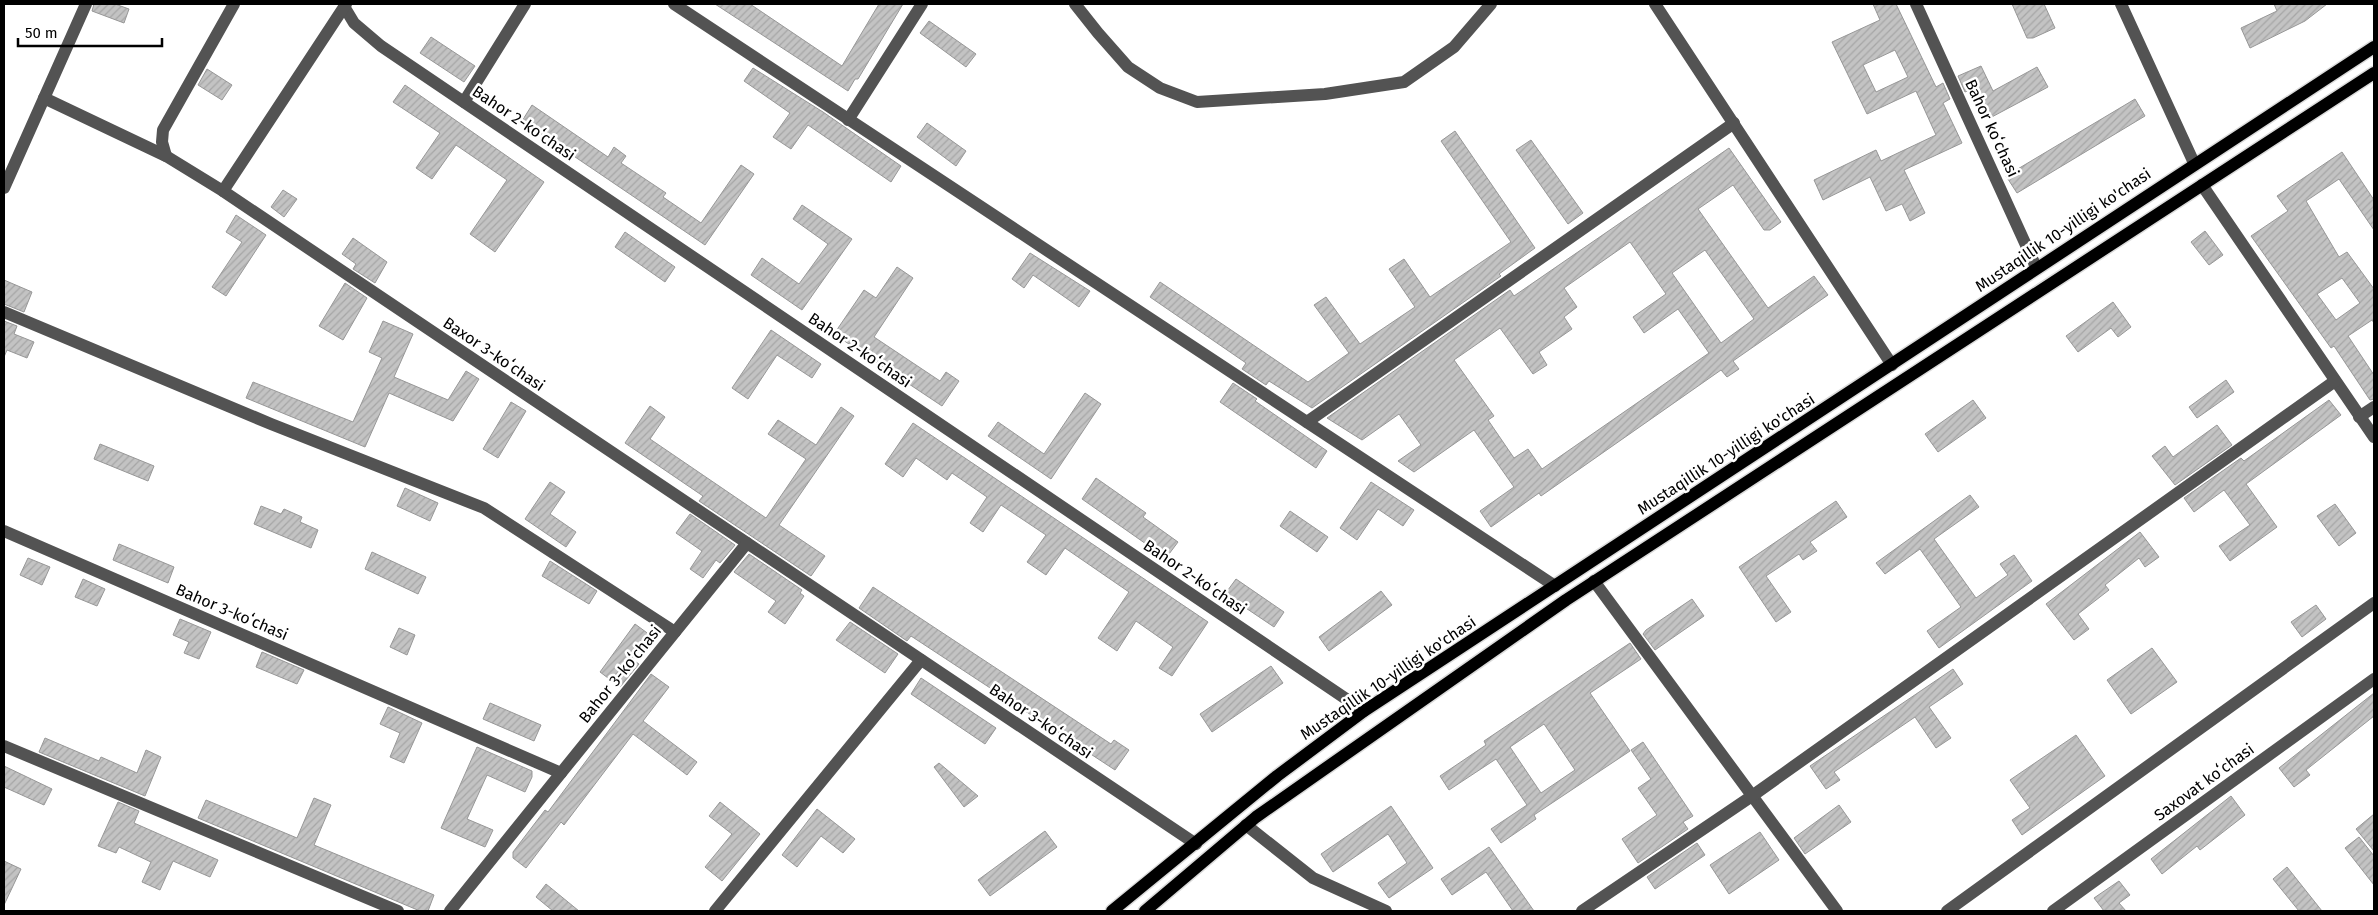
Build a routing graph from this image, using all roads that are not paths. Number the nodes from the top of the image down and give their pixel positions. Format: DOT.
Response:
graph roads {
  1 [pos="86,4"];
  2 [pos="234,4"];
  3 [pos="525,4"];
  4 [pos="674,4"];
  5 [pos="922,4"];
  6 [pos="1075,4"];
  7 [pos="1491,4"];
  8 [pos="1655,4"];
  9 [pos="1916,4"];
  10 [pos="2121,4"];
  11 [pos="345,6"];
  12 [pos="2374,47"];
  13 [pos="2374,73"];
  14 [pos="44,98"];
  15 [pos="464,102"];
  16 [pos="848,120"];
  17 [pos="1734,123"];
  18 [pos="166,156"];
  19 [pos="2194,163"];
  20 [pos="2202,185"];
  21 [pos="4,188"];
  22 [pos="222,191"];
  23 [pos="2036,267"];
  24 [pos="4,312"];
  25 [pos="1892,365"];
  26 [pos="2335,381"];
  27 [pos="2374,407"];
  28 [pos="2359,417"];
  29 [pos="1307,422"];
  30 [pos="2374,437"];
  31 [pos="4,531"];
  32 [pos="747,543"];
  33 [pos="1594,581"];
  34 [pos="1555,586"];
  35 [pos="2374,603"];
  36 [pos="675,632"];
  37 [pos="920,660"];
  38 [pos="2374,679"];
  39 [pos="1364,711"];
  40 [pos="4,746"];
  41 [pos="562,773"];
  42 [pos="1752,796"];
  43 [pos="1246,825"];
  44 [pos="1196,844"];
  45 [pos="1963,907"];
  46 [pos="398,911"];
  47 [pos="450,911"];
  48 [pos="715,911"];
  49 [pos="1112,911"];
  50 [pos="1145,911"];
  51 [pos="1386,911"];
  52 [pos="1582,911"];
  53 [pos="1836,911"];
  54 [pos="1947,911"];
  55 [pos="2054,911"];
  1 -- 14 [label="street"];
  2 -- 18 [label="street"];
  3 -- 15 [label="street"];
  4 -- 16 [label="street"];
  5 -- 16 [label="street"];
  6 -- 7 [label="street"];
  8 -- 17 [label="street"];
  9 -- 23 [label="street, Bahor koʻchasi"];
  10 -- 19 [label="street"];
  11 -- 15 [label="street, Bahor 2-koʻchasi"];
  11 -- 22 [label="street"];
  12 -- 19 [label="main road, Mustaqillik 10-yilligi ko'chasi"];
  13 -- 20 [label="main road, Mustaqillik 10-yilligi ko'chasi"];
  14 -- 18 [label="street, Baxor 3-koʻchasi"];
  14 -- 21 [label="street"];
  15 -- 39 [label="street, Bahor 2-koʻchasi"];
  16 -- 29 [label="street"];
  17 -- 25 [label="street"];
  17 -- 29 [label="street"];
  18 -- 22 [label="street, Baxor 3-koʻchasi"];
  19 -- 23 [label="main road, Mustaqillik 10-yilligi ko'chasi"];
  20 -- 26 [label="street"];
  20 -- 33 [label="main road, Mustaqillik 10-yilligi ko'chasi"];
  22 -- 32 [label="street, Baxor 3-koʻchasi"];
  23 -- 25 [label="main road, Mustaqillik 10-yilligi ko'chasi"];
  24 -- 36 [label="street"];
  25 -- 34 [label="main road, Mustaqillik 10-yilligi ko'chasi"];
  26 -- 28 [label="street"];
  26 -- 42 [label="street"];
  27 -- 28 [label="street"];
  28 -- 30 [label="street"];
  29 -- 34 [label="street"];
  31 -- 41 [label="street, Bahor 3-koʻchasi"];
  32 -- 36 [label="street, Bahor 3-koʻchasi"];
  32 -- 37 [label="street, Bahor 3-koʻchasi"];
  33 -- 42 [label="street"];
  33 -- 43 [label="main road, Mustaqillik 10-yilligi ko'chasi"];
  34 -- 39 [label="main road, Mustaqillik 10-yilligi ko'chasi"];
  35 -- 45 [label="street"];
  36 -- 41 [label="street, Bahor 3-koʻchasi"];
  37 -- 44 [label="street, Bahor 3-koʻchasi"];
  37 -- 48 [label="street"];
  38 -- 55 [label="street, Saxovat koʻchasi"];
  39 -- 44 [label="main road, Mustaqillik 10-yilligi ko'chasi"];
  40 -- 46 [label="street"];
  41 -- 47 [label="street"];
  42 -- 52 [label="street"];
  42 -- 53 [label="street"];
  43 -- 50 [label="main road, Mustaqillik 10-yilligi ko'chasi"];
  43 -- 51 [label="street"];
  44 -- 49 [label="main road, Mustaqillik 10-yilligi ko'chasi"];
  45 -- 54 [label="street"];
}
